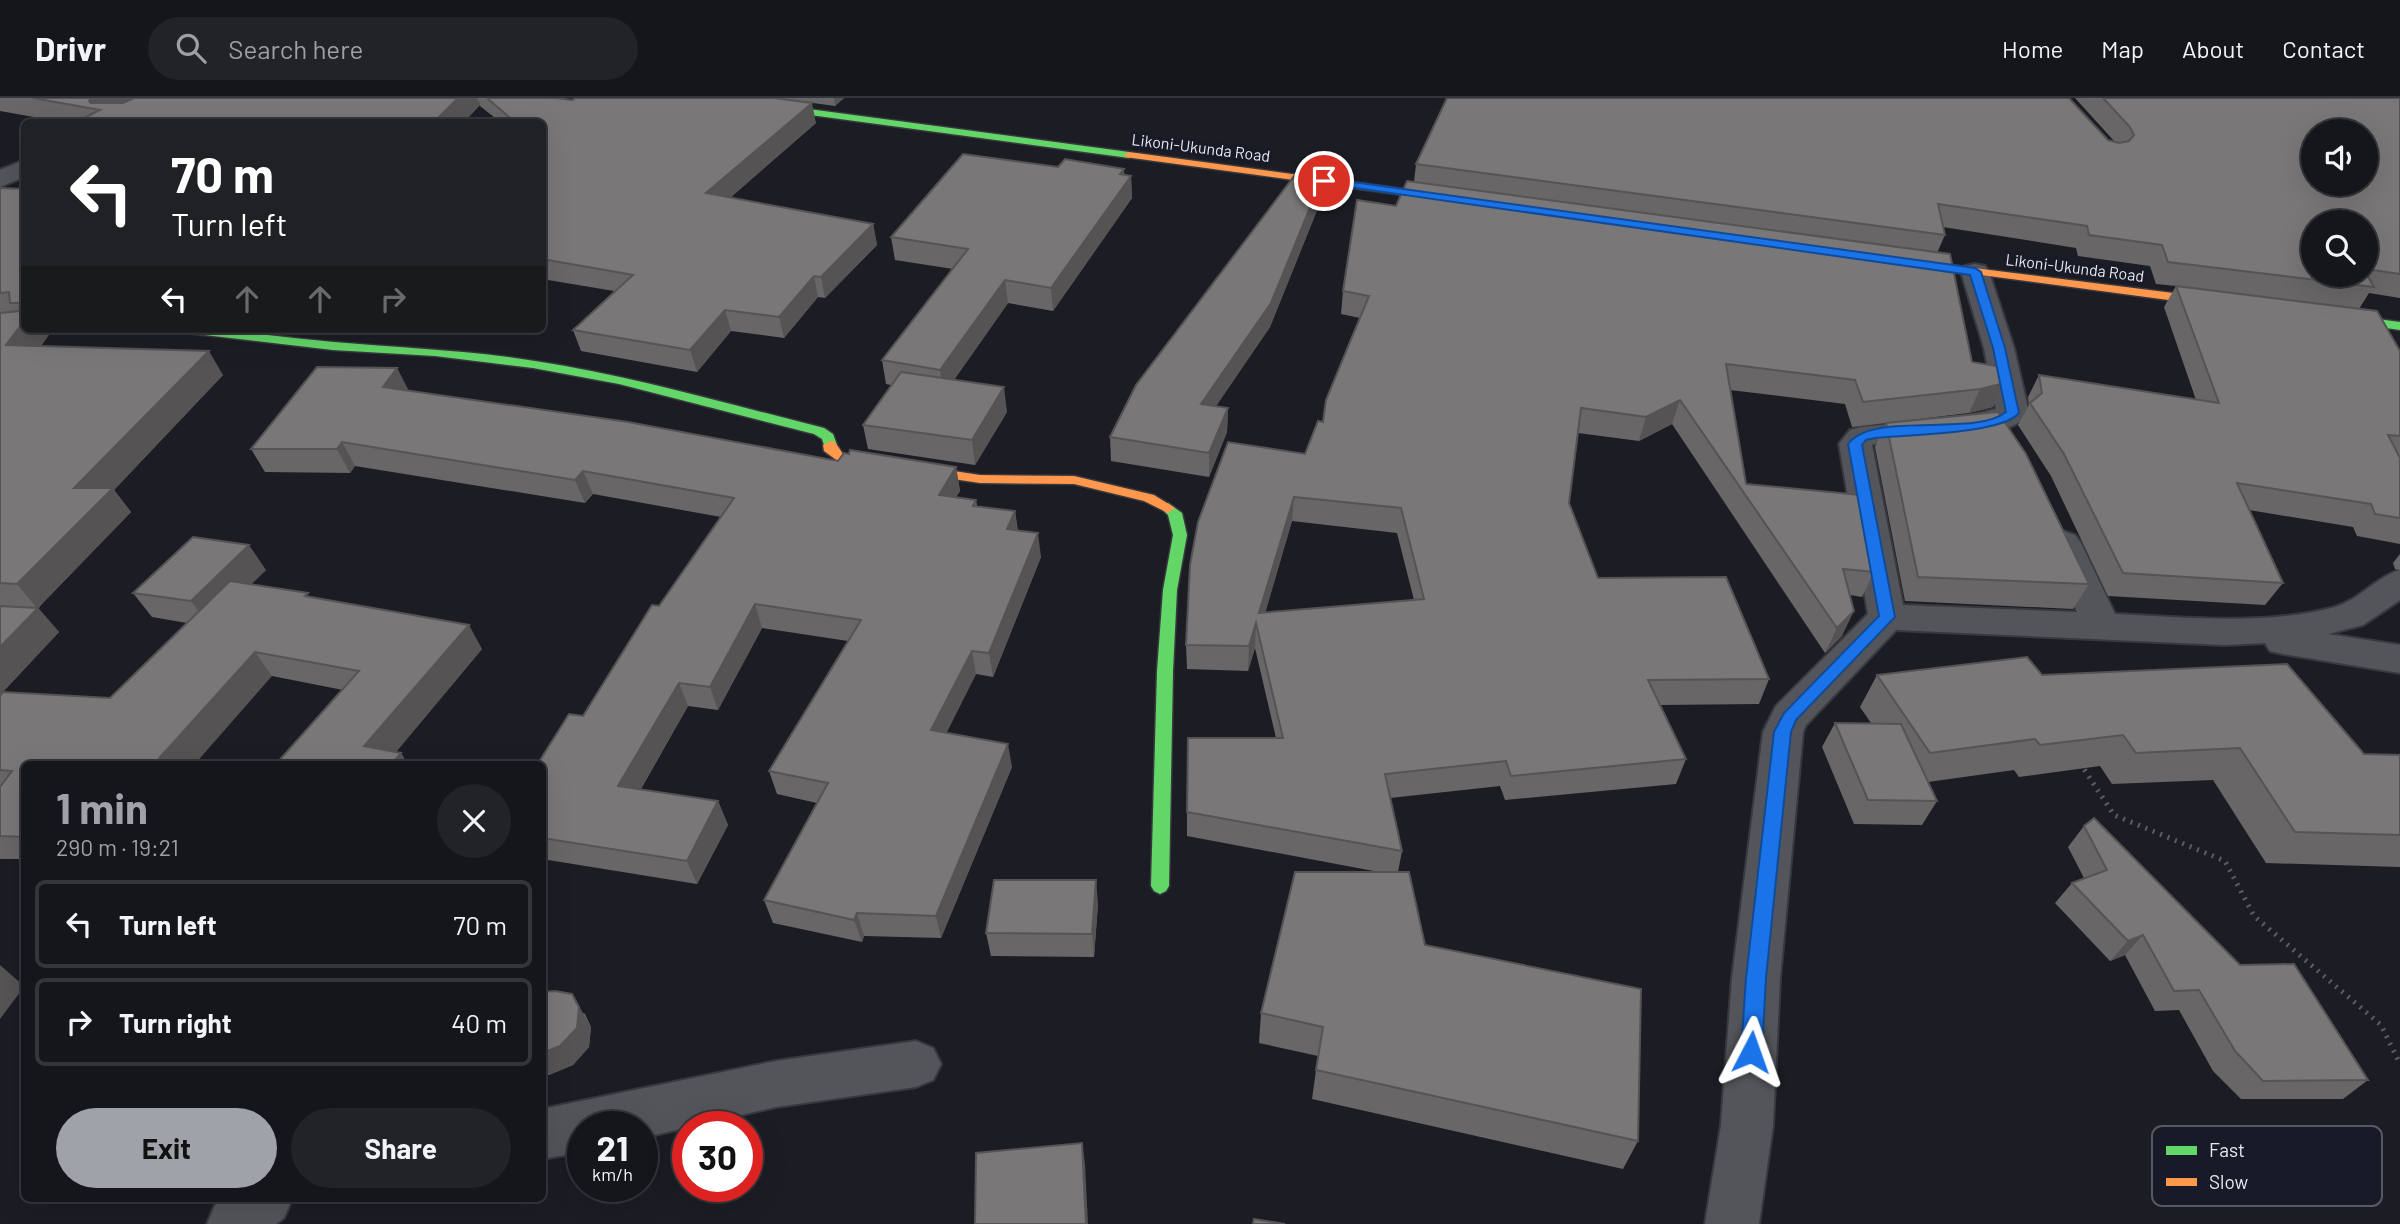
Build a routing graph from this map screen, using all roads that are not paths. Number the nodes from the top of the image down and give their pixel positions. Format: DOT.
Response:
graph roads {
  1 [pos="706,98"];
  2 [pos="21,169"];
  3 [pos="0,179"];
  4 [pos="1472,202"];
  5 [pos="1880,258"];
  6 [pos="1975,272"];
  7 [pos="2236,305"];
  8 [pos="2319,315"];
  9 [pos="2387,331"];
  10 [pos="221,333"];
  11 [pos="2050,515"];
  12 [pos="2400,582"];
  13 [pos="1887,617"];
  14 [pos="2102,627"];
  15 [pos="2225,632"];
  16 [pos="2400,659"];
  17 [pos="1160,886"];
  18 [pos="916,1064"];
  19 [pos="655,1111"];
  20 [pos="567,1130"];
  21 [pos="546,1133"];
  22 [pos="261,1202"];
  23 [pos="234,1224"];
  24 [pos="1732,1224"];
  1 -- 4 [label="main road, Likoni-Ukunda Road"];
  2 -- 3 [label="street"];
  5 -- 6 [label="main road, Likoni-Ukunda Road"];
  6 -- 7 [label="main road, Likoni-Ukunda Road"];
  6 -- 13 [label="street"];
  8 -- 9 [label="main road"];
  10 -- 17 [label="main road"];
  11 -- 14 [label="street"];
  12 -- 15 [label="street"];
  13 -- 14 [label="street"];
  13 -- 24 [label="street"];
  14 -- 15 [label="street"];
  15 -- 16 [label="street"];
  18 -- 19 [label="street"];
  20 -- 21 [label="street"];
  22 -- 23 [label="street"];
}
